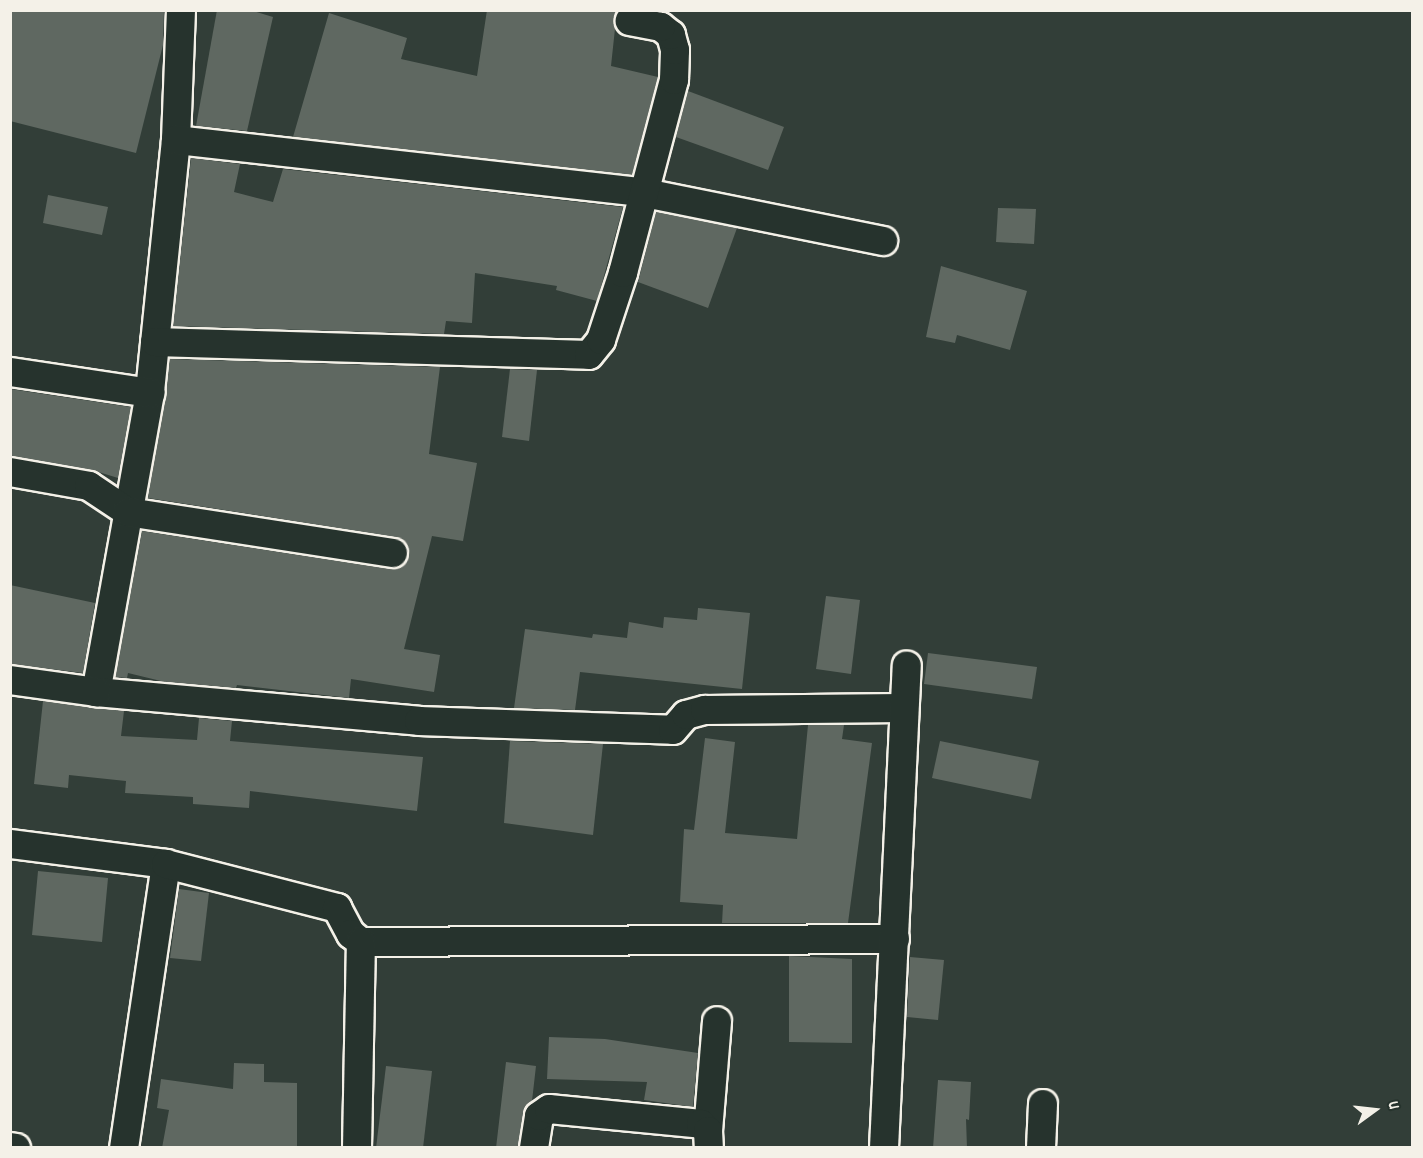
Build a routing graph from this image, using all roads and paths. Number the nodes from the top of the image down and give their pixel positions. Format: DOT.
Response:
graph roads {
  1 [pos="181,10"];
  2 [pos="630,21"];
  3 [pos="176,140"];
  4 [pos="645,193"];
  5 [pos="883,241"];
  6 [pos="155,342"];
  7 [pos="10,372"];
  8 [pos="150,393"];
  9 [pos="10,472"];
  10 [pos="128,512"];
  11 [pos="393,553"];
  12 [pos="907,666"];
  13 [pos="10,680"];
  14 [pos="96,692"];
  15 [pos="903,708"];
  16 [pos="10,844"];
  17 [pos="166,864"];
  18 [pos="895,939"];
  19 [pos="362,942"];
  20 [pos="717,1022"];
  21 [pos="1042,1104"];
  22 [pos="708,1139"];
  23 [pos="10,1147"];
  24 [pos="16,1148"];
  25 [pos="124,1148"];
  26 [pos="357,1148"];
  27 [pos="534,1148"];
  28 [pos="884,1148"];
  29 [pos="1041,1148"];
  1 -- 3 [label="street"];
  2 -- 4 [label="street"];
  3 -- 4 [label="street"];
  3 -- 6 [label="street"];
  4 -- 5 [label="street"];
  4 -- 6 [label="street"];
  6 -- 8 [label="street"];
  7 -- 8 [label="street"];
  8 -- 10 [label="street"];
  9 -- 10 [label="street"];
  10 -- 11 [label="street"];
  10 -- 14 [label="street"];
  12 -- 15 [label="street"];
  13 -- 14 [label="street"];
  14 -- 15 [label="street"];
  15 -- 18 [label="street"];
  16 -- 17 [label="street"];
  17 -- 19 [label="street"];
  17 -- 25 [label="street"];
  18 -- 19 [label="street"];
  18 -- 28 [label="street"];
  19 -- 26 [label="street"];
  20 -- 22 [label="street"];
  21 -- 29 [label="street"];
  22 -- 27 [label="street"];
  23 -- 24 [label="street"];
}
